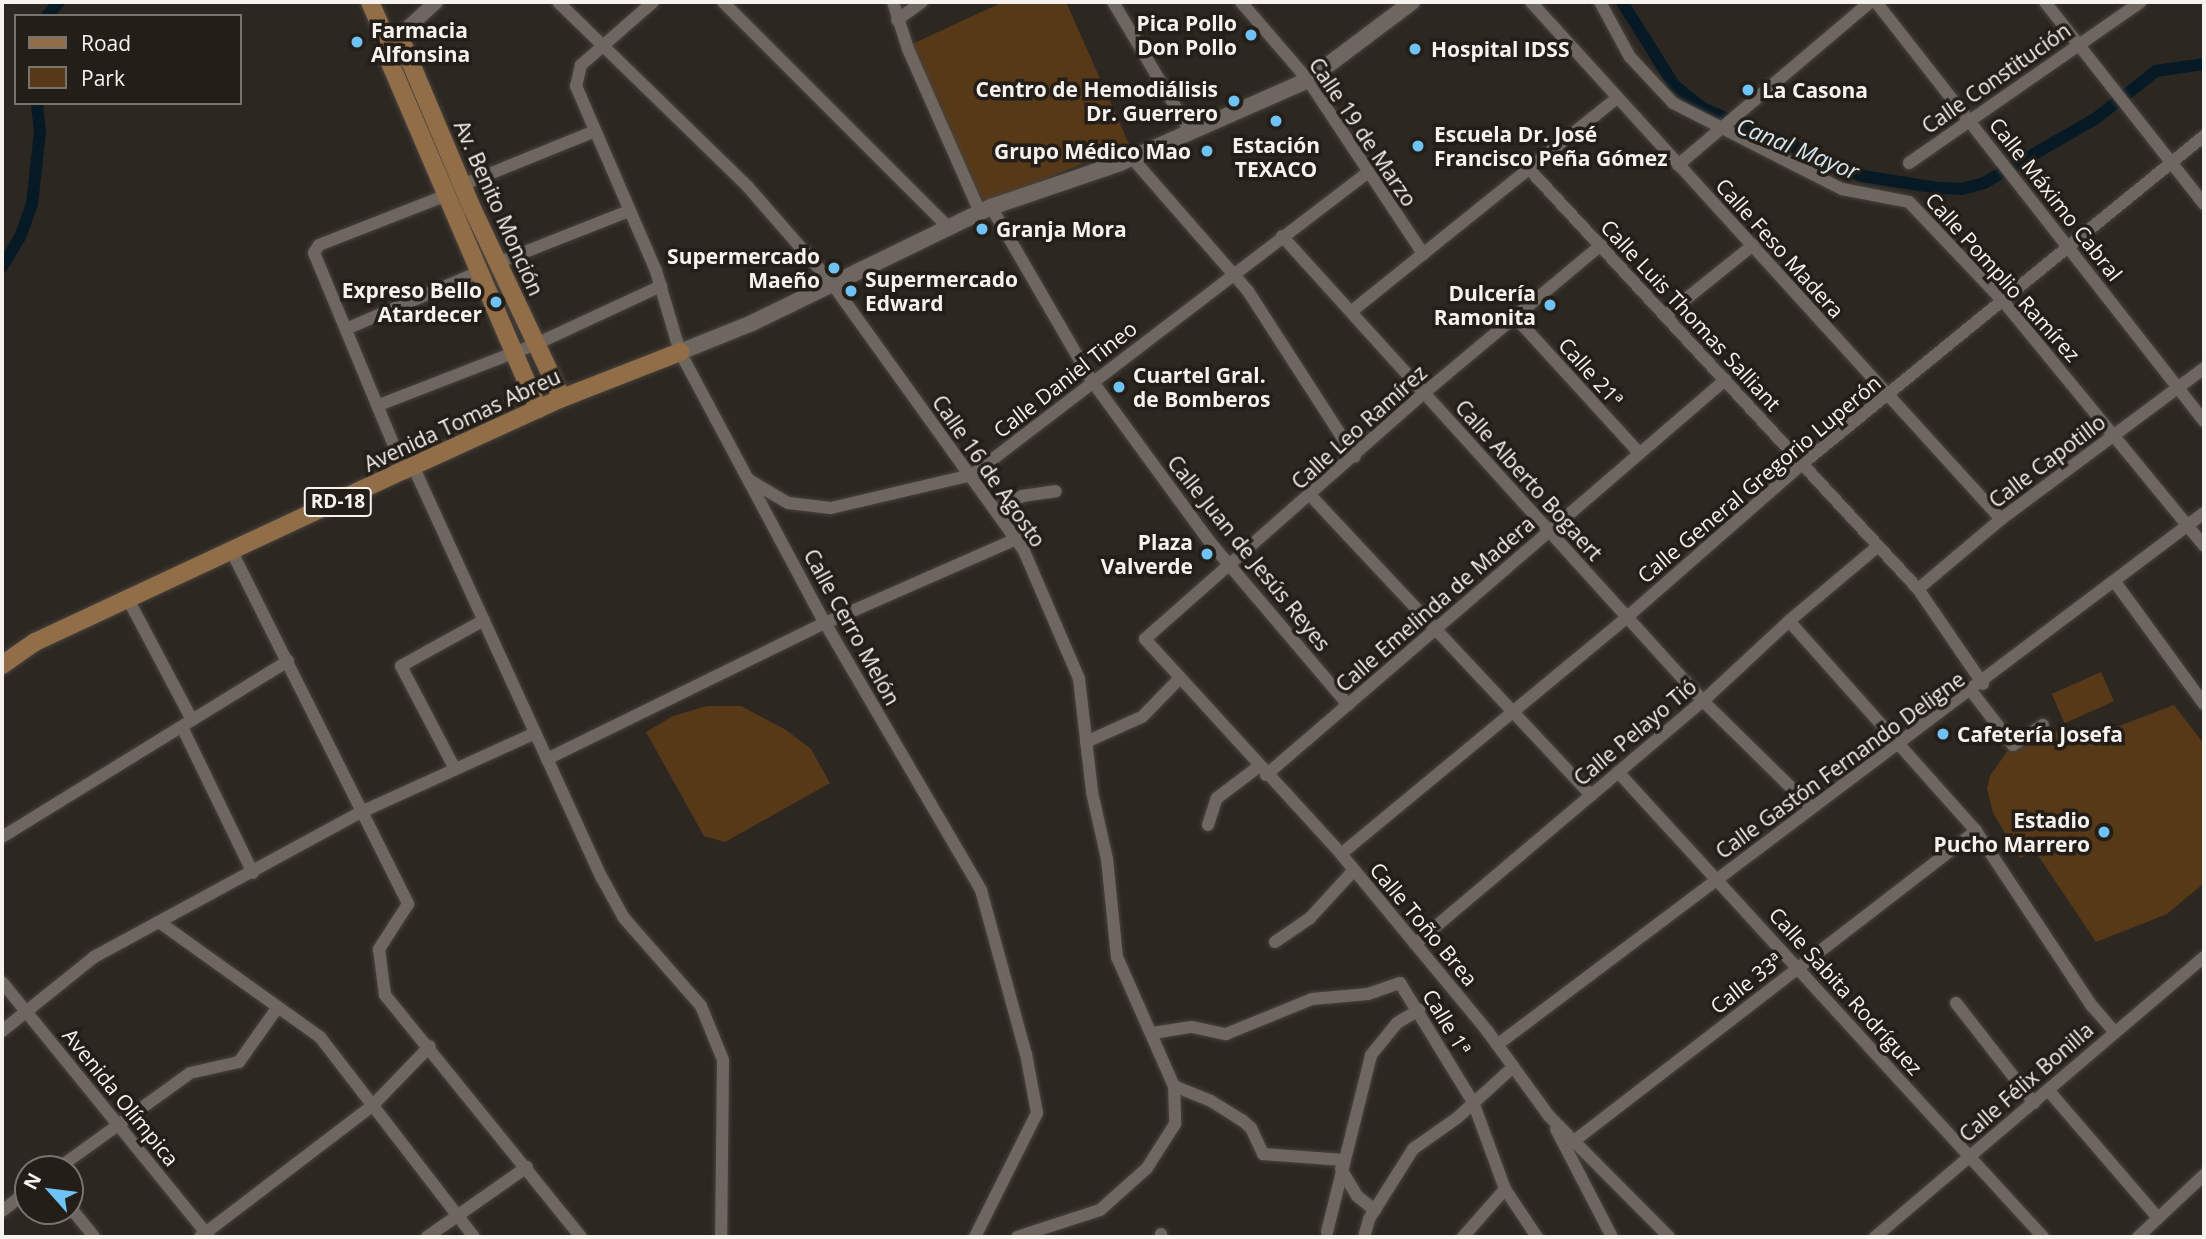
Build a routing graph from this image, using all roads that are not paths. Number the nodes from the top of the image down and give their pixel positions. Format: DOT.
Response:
graph roads {
  1 [pos="370,2"];
  2 [pos="436,2"];
  3 [pos="558,2"];
  4 [pos="653,2"];
  5 [pos="723,2"];
  6 [pos="893,2"];
  7 [pos="922,2"];
  8 [pos="1113,2"];
  9 [pos="1241,2"];
  10 [pos="1412,2"];
  11 [pos="1531,2"];
  12 [pos="1600,2"];
  13 [pos="1870,2"];
  14 [pos="1876,2"];
  15 [pos="2045,2"];
  16 [pos="2141,2"];
  17 [pos="897,20"];
  18 [pos="2077,44"];
  19 [pos="390,45"];
  20 [pos="601,45"];
  21 [pos="1308,80"];
  22 [pos="1616,99"];
  23 [pos="1969,121"];
  24 [pos="1721,128"];
  25 [pos="595,131"];
  26 [pos="1191,133"];
  27 [pos="2204,136"];
  28 [pos="1132,158"];
  29 [pos="2172,161"];
  30 [pos="1909,163"];
  31 [pos="1678,165"];
  32 [pos="1529,169"];
  33 [pos="1368,172"];
  34 [pos="463,185"];
  35 [pos="445,196"];
  36 [pos="2204,204"];
  37 [pos="985,210"];
  38 [pos="629,211"];
  39 [pos="948,227"];
  40 [pos="1282,236"];
  41 [pos="1601,245"];
  42 [pos="1753,245"];
  43 [pos="2068,245"];
  44 [pos="1423,254"];
  45 [pos="497,263"];
  46 [pos="479,272"];
  47 [pos="1233,273"];
  48 [pos="831,282"];
  49 [pos="661,286"];
  50 [pos="2003,302"];
  51 [pos="1352,311"];
  52 [pos="1666,315"];
  53 [pos="1515,317"];
  54 [pos="346,329"];
  55 [pos="536,344"];
  56 [pos="680,352"];
  57 [pos="516,353"];
  58 [pos="2204,368"];
  59 [pos="1725,380"];
  60 [pos="1092,381"];
  61 [pos="2179,387"];
  62 [pos="1425,392"];
  63 [pos="1888,396"];
  64 [pos="562,398"];
  65 [pos="379,405"];
  66 [pos="538,409"];
  67 [pos="2204,421"];
  68 [pos="2116,434"];
  69 [pos="1639,453"];
  70 [pos="1355,457"];
  71 [pos="1802,464"];
  72 [pos="408,468"];
  73 [pos="972,475"];
  74 [pos="749,480"];
  75 [pos="1056,491"];
  76 [pos="1311,496"];
  77 [pos="996,510"];
  78 [pos="2204,513"];
  79 [pos="2001,519"];
  80 [pos="2188,526"];
  81 [pos="1550,530"];
  82 [pos="1016,539"];
  83 [pos="2204,546"];
  84 [pos="1877,547"];
  85 [pos="231,550"];
  86 [pos="1230,565"];
  87 [pos="2115,582"];
  88 [pos="1918,589"];
  89 [pos="128,598"];
  90 [pos="1626,618"];
  91 [pos="484,620"];
  92 [pos="1788,621"];
  93 [pos="825,623"];
  94 [pos="1435,631"];
  95 [pos="1145,639"];
  96 [pos="288,661"];
  97 [pos="2,665"];
  98 [pos="1178,680"];
  99 [pos="1978,688"];
  100 [pos="1703,701"];
  101 [pos="2204,704"];
  102 [pos="1348,705"];
  103 [pos="1512,710"];
  104 [pos="187,724"];
  105 [pos="2043,725"];
  106 [pos="535,733"];
  107 [pos="1086,742"];
  108 [pos="1896,742"];
  109 [pos="547,759"];
  110 [pos="455,769"];
  111 [pos="1262,771"];
  112 [pos="1618,772"];
  113 [pos="1591,795"];
  114 [pos="1810,806"];
  115 [pos="359,813"];
  116 [pos="1208,825"];
  117 [pos="1976,831"];
  118 [pos="2,837"];
  119 [pos="1340,853"];
  120 [pos="1354,870"];
  121 [pos="253,873"];
  122 [pos="1719,878"];
  123 [pos="162,924"];
  124 [pos="1275,942"];
  125 [pos="1415,944"];
  126 [pos="2204,957"];
  127 [pos="1796,968"];
  128 [pos="2,982"];
  129 [pos="1956,1003"];
  130 [pos="278,1007"];
  131 [pos="26,1010"];
  132 [pos="1419,1010"];
  133 [pos="2,1031"];
  134 [pos="2114,1031"];
  135 [pos="1153,1032"];
  136 [pos="1497,1045"];
  137 [pos="430,1046"];
  138 [pos="1513,1067"];
  139 [pos="1174,1087"];
  140 [pos="2048,1090"];
  141 [pos="1473,1102"];
  142 [pos="2034,1103"];
  143 [pos="372,1106"];
  144 [pos="1549,1116"];
  145 [pos="118,1123"];
  146 [pos="1574,1141"];
  147 [pos="76,1155"];
  148 [pos="1971,1156"];
  149 [pos="1342,1164"];
  150 [pos="527,1167"];
  151 [pos="2204,1175"];
  152 [pos="1505,1189"];
  153 [pos="1375,1210"];
  154 [pos="457,1213"];
  155 [pos="2158,1218"];
  156 [pos="1327,1232"];
  157 [pos="205,1236"];
  158 [pos="427,1237"];
  159 [pos="474,1237"];
  160 [pos="582,1237"];
  161 [pos="721,1237"];
  162 [pos="975,1237"];
  163 [pos="1017,1237"];
  164 [pos="1364,1237"];
  165 [pos="1463,1237"];
  166 [pos="1537,1237"];
  167 [pos="1612,1237"];
  168 [pos="1669,1237"];
  169 [pos="1875,1237"];
  170 [pos="2043,1237"];
  171 [pos="2138,1237"];
  1 -- 19 [label="main road, Av. Benito Monción"];
  2 -- 19 [label="street"];
  3 -- 20 [label="street, Calle 16 de Agosto"];
  4 -- 20 [label="street"];
  5 -- 39 [label="street"];
  6 -- 17 [label="street, Calle Juan de Jesús Reyes"];
  7 -- 17 [label="street"];
  8 -- 26 [label="street"];
  9 -- 21 [label="street, Calle 19 de Marzo"];
  10 -- 21 [label="main road"];
  11 -- 22 [label="street, Calle Feso Madera"];
  12 -- 24 [label="street, Calle Pomplio Ramírez"];
  13 -- 24 [label="street"];
  14 -- 23 [label="street, Calle Máximo Cabral"];
  15 -- 18 [label="street"];
  16 -- 18 [label="street, Calle Constitución"];
  17 -- 37 [label="street, Calle Juan de Jesús Reyes"];
  18 -- 23 [label="street, Calle Constitución"];
  18 -- 29 [label="street"];
  19 -- 34 [label="main road, Av. Benito Monción"];
  19 -- 35 [label="main road, Av. Benito Monción"];
  20 -- 25 [label="street, Calle Cerro Melón"];
  20 -- 48 [label="street, Calle 16 de Agosto"];
  21 -- 26 [label="main road"];
  21 -- 33 [label="street, Calle 19 de Marzo"];
  22 -- 31 [label="street, Calle Feso Madera"];
  22 -- 32 [label="street"];
  23 -- 30 [label="street, Calle Constitución"];
  23 -- 43 [label="street, Calle Máximo Cabral"];
  24 -- 31 [label="street"];
  24 -- 50 [label="street, Calle Pomplio Ramírez"];
  25 -- 34 [label="street"];
  25 -- 38 [label="street, Calle Cerro Melón"];
  26 -- 28 [label="main road"];
  27 -- 29 [label="street, Calle General Gregorio Luperón"];
  28 -- 37 [label="main road"];
  28 -- 47 [label="street"];
  29 -- 36 [label="street"];
  29 -- 43 [label="street, Calle General Gregorio Luperón"];
  31 -- 42 [label="street, Calle Feso Madera"];
  32 -- 41 [label="street, Calle Luis Thomas Salliant"];
  32 -- 44 [label="street"];
  33 -- 40 [label="street, Calle Daniel Tineo"];
  33 -- 44 [label="street, Calle 19 de Marzo"];
  34 -- 45 [label="main road, Av. Benito Monción"];
  35 -- 46 [label="main road, Av. Benito Monción"];
  35 -- 54 [label="street"];
  37 -- 39 [label="main road"];
  37 -- 60 [label="street, Calle Juan de Jesús Reyes"];
  38 -- 45 [label="street"];
  38 -- 49 [label="street, Calle Cerro Melón"];
  39 -- 48 [label="main road"];
  40 -- 47 [label="street, Calle Daniel Tineo"];
  40 -- 51 [label="street, Calle Alberto Bogaert"];
  41 -- 52 [label="street, Calle Luis Thomas Salliant"];
  41 -- 53 [label="street, Calle Leo Ramírez"];
  42 -- 52 [label="street"];
  42 -- 63 [label="street, Calle Feso Madera"];
  43 -- 50 [label="street, Calle General Gregorio Luperón"];
  43 -- 61 [label="street, Calle Máximo Cabral"];
  44 -- 51 [label="street"];
  45 -- 55 [label="main road, Av. Benito Monción"];
  46 -- 54 [label="street"];
  46 -- 57 [label="main road, Av. Benito Monción"];
  47 -- 60 [label="street, Calle Daniel Tineo"];
  47 -- 70 [label="street"];
  48 -- 56 [label="main road"];
  48 -- 73 [label="street, Calle 16 de Agosto"];
  49 -- 55 [label="street"];
  49 -- 56 [label="street, Calle Cerro Melón"];
  50 -- 63 [label="street, Calle General Gregorio Luperón"];
  50 -- 68 [label="street, Calle Pomplio Ramírez"];
  51 -- 62 [label="street, Calle Alberto Bogaert"];
  52 -- 59 [label="street, Calle Luis Thomas Salliant"];
  53 -- 62 [label="street, Calle Leo Ramírez"];
  53 -- 69 [label="street, Calle 21ª"];
  54 -- 65 [label="street"];
  55 -- 57 [label="street"];
  55 -- 64 [label="main road, Av. Benito Monción"];
  56 -- 64 [label="main road, Avenida Tomas Abreu / RD-18"];
  56 -- 74 [label="street, Calle Cerro Melón"];
  57 -- 65 [label="street"];
  57 -- 66 [label="main road, Av. Benito Monción"];
  58 -- 61 [label="street, Calle Capotillo"];
  59 -- 69 [label="street, Calle Emelinda de Madera"];
  59 -- 71 [label="street, Calle Luis Thomas Salliant"];
  60 -- 73 [label="street, Calle Daniel Tineo"];
  60 -- 86 [label="street, Calle Juan de Jesús Reyes"];
  61 -- 67 [label="street, Calle Máximo Cabral"];
  61 -- 68 [label="street, Calle Capotillo"];
  62 -- 70 [label="street, Calle Leo Ramírez"];
  62 -- 81 [label="street, Calle Alberto Bogaert"];
  63 -- 71 [label="street, Calle General Gregorio Luperón"];
  63 -- 79 [label="street, Calle Feso Madera"];
  64 -- 66 [label="main road, Avenida Tomas Abreu / RD-18"];
  65 -- 72 [label="street"];
  66 -- 72 [label="main road, Avenida Tomas Abreu / RD-18"];
  68 -- 79 [label="street, Calle Capotillo"];
  68 -- 80 [label="street, Calle Pomplio Ramírez"];
  69 -- 81 [label="street, Calle Emelinda de Madera"];
  70 -- 76 [label="street, Calle Leo Ramírez"];
  71 -- 84 [label="street, Calle Luis Thomas Salliant"];
  71 -- 90 [label="street, Calle General Gregorio Luperón"];
  72 -- 85 [label="main road, Avenida Tomas Abreu / RD-18"];
  72 -- 91 [label="street"];
  73 -- 74 [label="street, Calle Daniel Tineo"];
  73 -- 77 [label="street, Calle 16 de Agosto"];
  74 -- 93 [label="street, Calle Cerro Melón"];
  75 -- 77 [label="street"];
  76 -- 86 [label="street, Calle Leo Ramírez"];
  76 -- 94 [label="street"];
  77 -- 82 [label="street, Calle 16 de Agosto"];
  78 -- 80 [label="street, Calle Gastón Fernando Deligne"];
  79 -- 88 [label="street, Calle Capotillo"];
  80 -- 83 [label="street, Calle Pomplio Ramírez"];
  80 -- 87 [label="street, Calle Gastón Fernando Deligne"];
  81 -- 90 [label="street, Calle Alberto Bogaert"];
  81 -- 94 [label="street, Calle Emelinda de Madera"];
  82 -- 93 [label="street"];
  82 -- 107 [label="street, Calle 16 de Agosto"];
  84 -- 88 [label="street, Calle Luis Thomas Salliant"];
  84 -- 92 [label="street, Calle Pelayo Tió"];
  85 -- 89 [label="main road, Avenida Tomas Abreu / RD-18"];
  85 -- 96 [label="street"];
  86 -- 95 [label="street, Calle Leo Ramírez"];
  86 -- 102 [label="street, Calle Juan de Jesús Reyes"];
  87 -- 99 [label="street, Calle Gastón Fernando Deligne"];
  87 -- 101 [label="street"];
  88 -- 99 [label="street, Calle Luis Thomas Salliant"];
  89 -- 97 [label="main road, Avenida Tomas Abreu / RD-18"];
  89 -- 104 [label="street"];
  90 -- 100 [label="street, Calle Alberto Bogaert"];
  90 -- 103 [label="street, Calle General Gregorio Luperón"];
  91 -- 106 [label="street"];
  91 -- 110 [label="street"];
  92 -- 100 [label="street, Calle Pelayo Tió"];
  92 -- 108 [label="street"];
  93 -- 109 [label="street"];
  93 -- 162 [label="street, Calle Cerro Melón"];
  94 -- 102 [label="street, Calle Emelinda de Madera"];
  94 -- 103 [label="street"];
  95 -- 98 [label="street, Calle Toño Brea"];
  96 -- 104 [label="street"];
  96 -- 115 [label="street"];
  98 -- 107 [label="street"];
  98 -- 111 [label="street, Calle Toño Brea"];
  99 -- 105 [label="street, Calle Luis Thomas Salliant"];
  99 -- 108 [label="street, Calle Gastón Fernando Deligne"];
  100 -- 112 [label="street, Calle Pelayo Tió"];
  100 -- 114 [label="street, Calle Alberto Bogaert"];
  102 -- 111 [label="street, Calle Emelinda de Madera"];
  103 -- 113 [label="street"];
  103 -- 119 [label="street, Calle General Gregorio Luperón"];
  104 -- 118 [label="street"];
  104 -- 121 [label="street"];
  106 -- 109 [label="street"];
  106 -- 110 [label="street"];
  107 -- 135 [label="street, Calle 16 de Agosto"];
  108 -- 114 [label="street, Calle Gastón Fernando Deligne"];
  108 -- 117 [label="street"];
  109 -- 161 [label="street"];
  110 -- 115 [label="street"];
  111 -- 116 [label="street, Calle Emelinda de Madera"];
  111 -- 119 [label="street, Calle Toño Brea"];
  112 -- 113 [label="street, Calle Pelayo Tió"];
  112 -- 122 [label="street, Calle Sabita Rodríguez"];
  113 -- 125 [label="street, Calle Pelayo Tió"];
  114 -- 122 [label="street, Calle Gastón Fernando Deligne"];
  115 -- 121 [label="street"];
  115 -- 137 [label="street"];
  117 -- 127 [label="street, Calle 33ª"];
  117 -- 134 [label="street"];
  119 -- 120 [label="street, Calle Toño Brea"];
  120 -- 124 [label="street"];
  120 -- 125 [label="street, Calle Toño Brea"];
  121 -- 123 [label="street"];
  122 -- 127 [label="street, Calle Sabita Rodríguez"];
  122 -- 136 [label="street, Calle Gastón Fernando Deligne"];
  123 -- 130 [label="street"];
  123 -- 131 [label="street"];
  125 -- 136 [label="street, Calle Toño Brea"];
  126 -- 134 [label="street, Calle Félix Bonilla"];
  127 -- 146 [label="street, Calle 33ª"];
  127 -- 148 [label="street, Calle Sabita Rodríguez"];
  128 -- 131 [label="street, Avenida Olímpica"];
  129 -- 142 [label="street"];
  130 -- 143 [label="street"];
  130 -- 145 [label="street"];
  131 -- 133 [label="street"];
  131 -- 145 [label="street, Avenida Olímpica"];
  132 -- 135 [label="street, Calle 1ª"];
  132 -- 141 [label="street, Calle 1ª"];
  132 -- 149 [label="street"];
  134 -- 140 [label="street, Calle Félix Bonilla"];
  135 -- 139 [label="street, Calle 16 de Agosto"];
  136 -- 138 [label="street, Calle Toño Brea"];
  137 -- 143 [label="street"];
  137 -- 150 [label="street"];
  138 -- 141 [label="street"];
  138 -- 144 [label="street, Calle Toño Brea"];
  139 -- 149 [label="street"];
  139 -- 163 [label="street, Calle 16 de Agosto"];
  140 -- 142 [label="street, Calle Félix Bonilla"];
  140 -- 155 [label="street"];
  141 -- 152 [label="street, Calle 1ª"];
  141 -- 153 [label="street"];
  142 -- 148 [label="street, Calle Félix Bonilla"];
  143 -- 154 [label="street"];
  143 -- 157 [label="street"];
  144 -- 146 [label="street, Calle Toño Brea"];
  144 -- 167 [label="street"];
  145 -- 147 [label="street"];
  145 -- 157 [label="street, Avenida Olímpica"];
  146 -- 168 [label="street, Calle Toño Brea"];
  148 -- 169 [label="street, Calle Félix Bonilla"];
  148 -- 170 [label="street, Calle Sabita Rodríguez"];
  149 -- 153 [label="street"];
  149 -- 156 [label="street"];
  150 -- 154 [label="street"];
  150 -- 160 [label="street"];
  151 -- 155 [label="street"];
  152 -- 165 [label="street"];
  152 -- 166 [label="street, Calle 1ª"];
  153 -- 164 [label="street"];
  154 -- 158 [label="street"];
  154 -- 159 [label="street"];
  155 -- 171 [label="street"];
}
